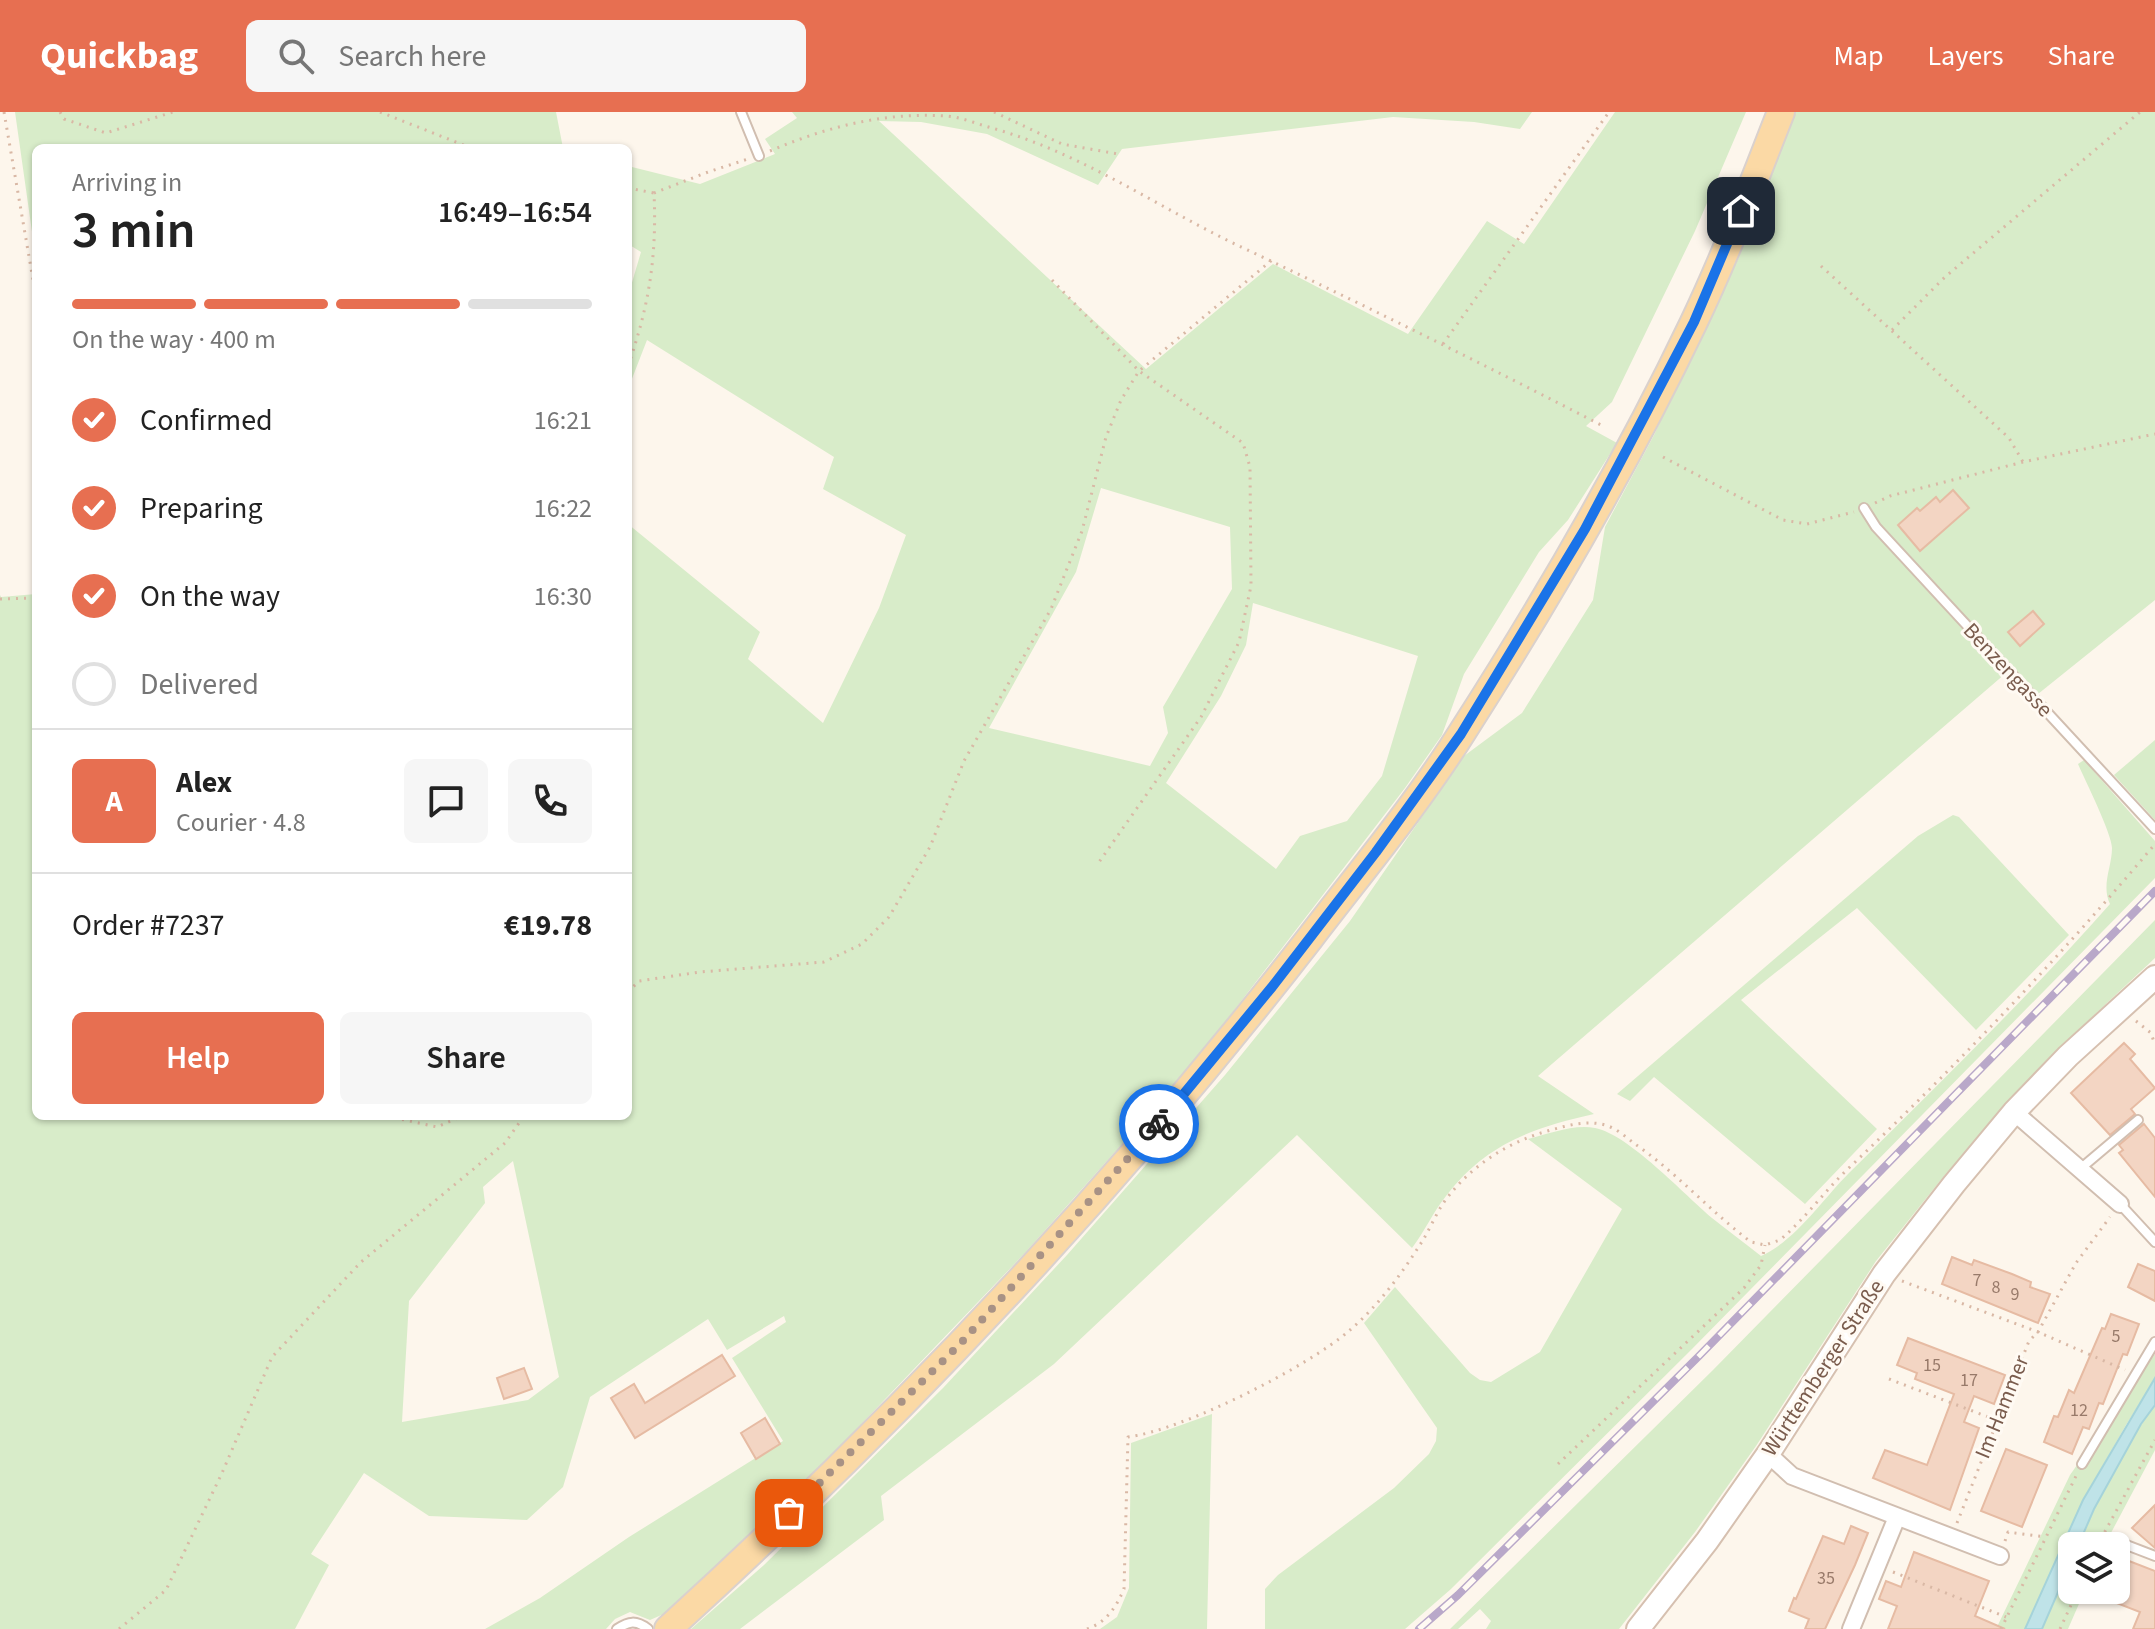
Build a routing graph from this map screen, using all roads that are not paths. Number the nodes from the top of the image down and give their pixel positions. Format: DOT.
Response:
graph roads {
  1 [pos="741,112"];
  2 [pos="1781,112"];
  3 [pos="759,156"];
  4 [pos="1864,508"];
  5 [pos="2155,829"];
  6 [pos="2155,977"];
  7 [pos="2014,1112"];
  8 [pos="2138,1120"];
  9 [pos="2079,1169"];
  10 [pos="2120,1204"];
  11 [pos="2155,1242"];
  12 [pos="2155,1342"];
  13 [pos="1768,1454"];
  14 [pos="2082,1464"];
  15 [pos="1897,1517"];
  16 [pos="2130,1546"];
  17 [pos="2000,1556"];
  18 [pos="2155,1556"];
  19 [pos="617,1629"];
  20 [pos="648,1629"];
  21 [pos="668,1629"];
  22 [pos="1638,1629"];
  23 [pos="1851,1629"];
  1 -- 3 [label="lane"];
  2 -- 21 [label="main road"];
  4 -- 5 [label="lane, Benzengasse"];
  6 -- 7 [label="main road, Württemberger Straße"];
  7 -- 9 [label="street"];
  7 -- 13 [label="main road, Württemberger Straße"];
  8 -- 9 [label="lane"];
  9 -- 10 [label="street"];
  10 -- 11 [label="lane"];
  12 -- 14 [label="lane"];
  13 -- 15 [label="street"];
  13 -- 22 [label="main road, Württemberger Straße"];
  15 -- 17 [label="street"];
  15 -- 23 [label="street"];
  16 -- 18 [label="lane"];
  19 -- 20 [label="lane"];
}
